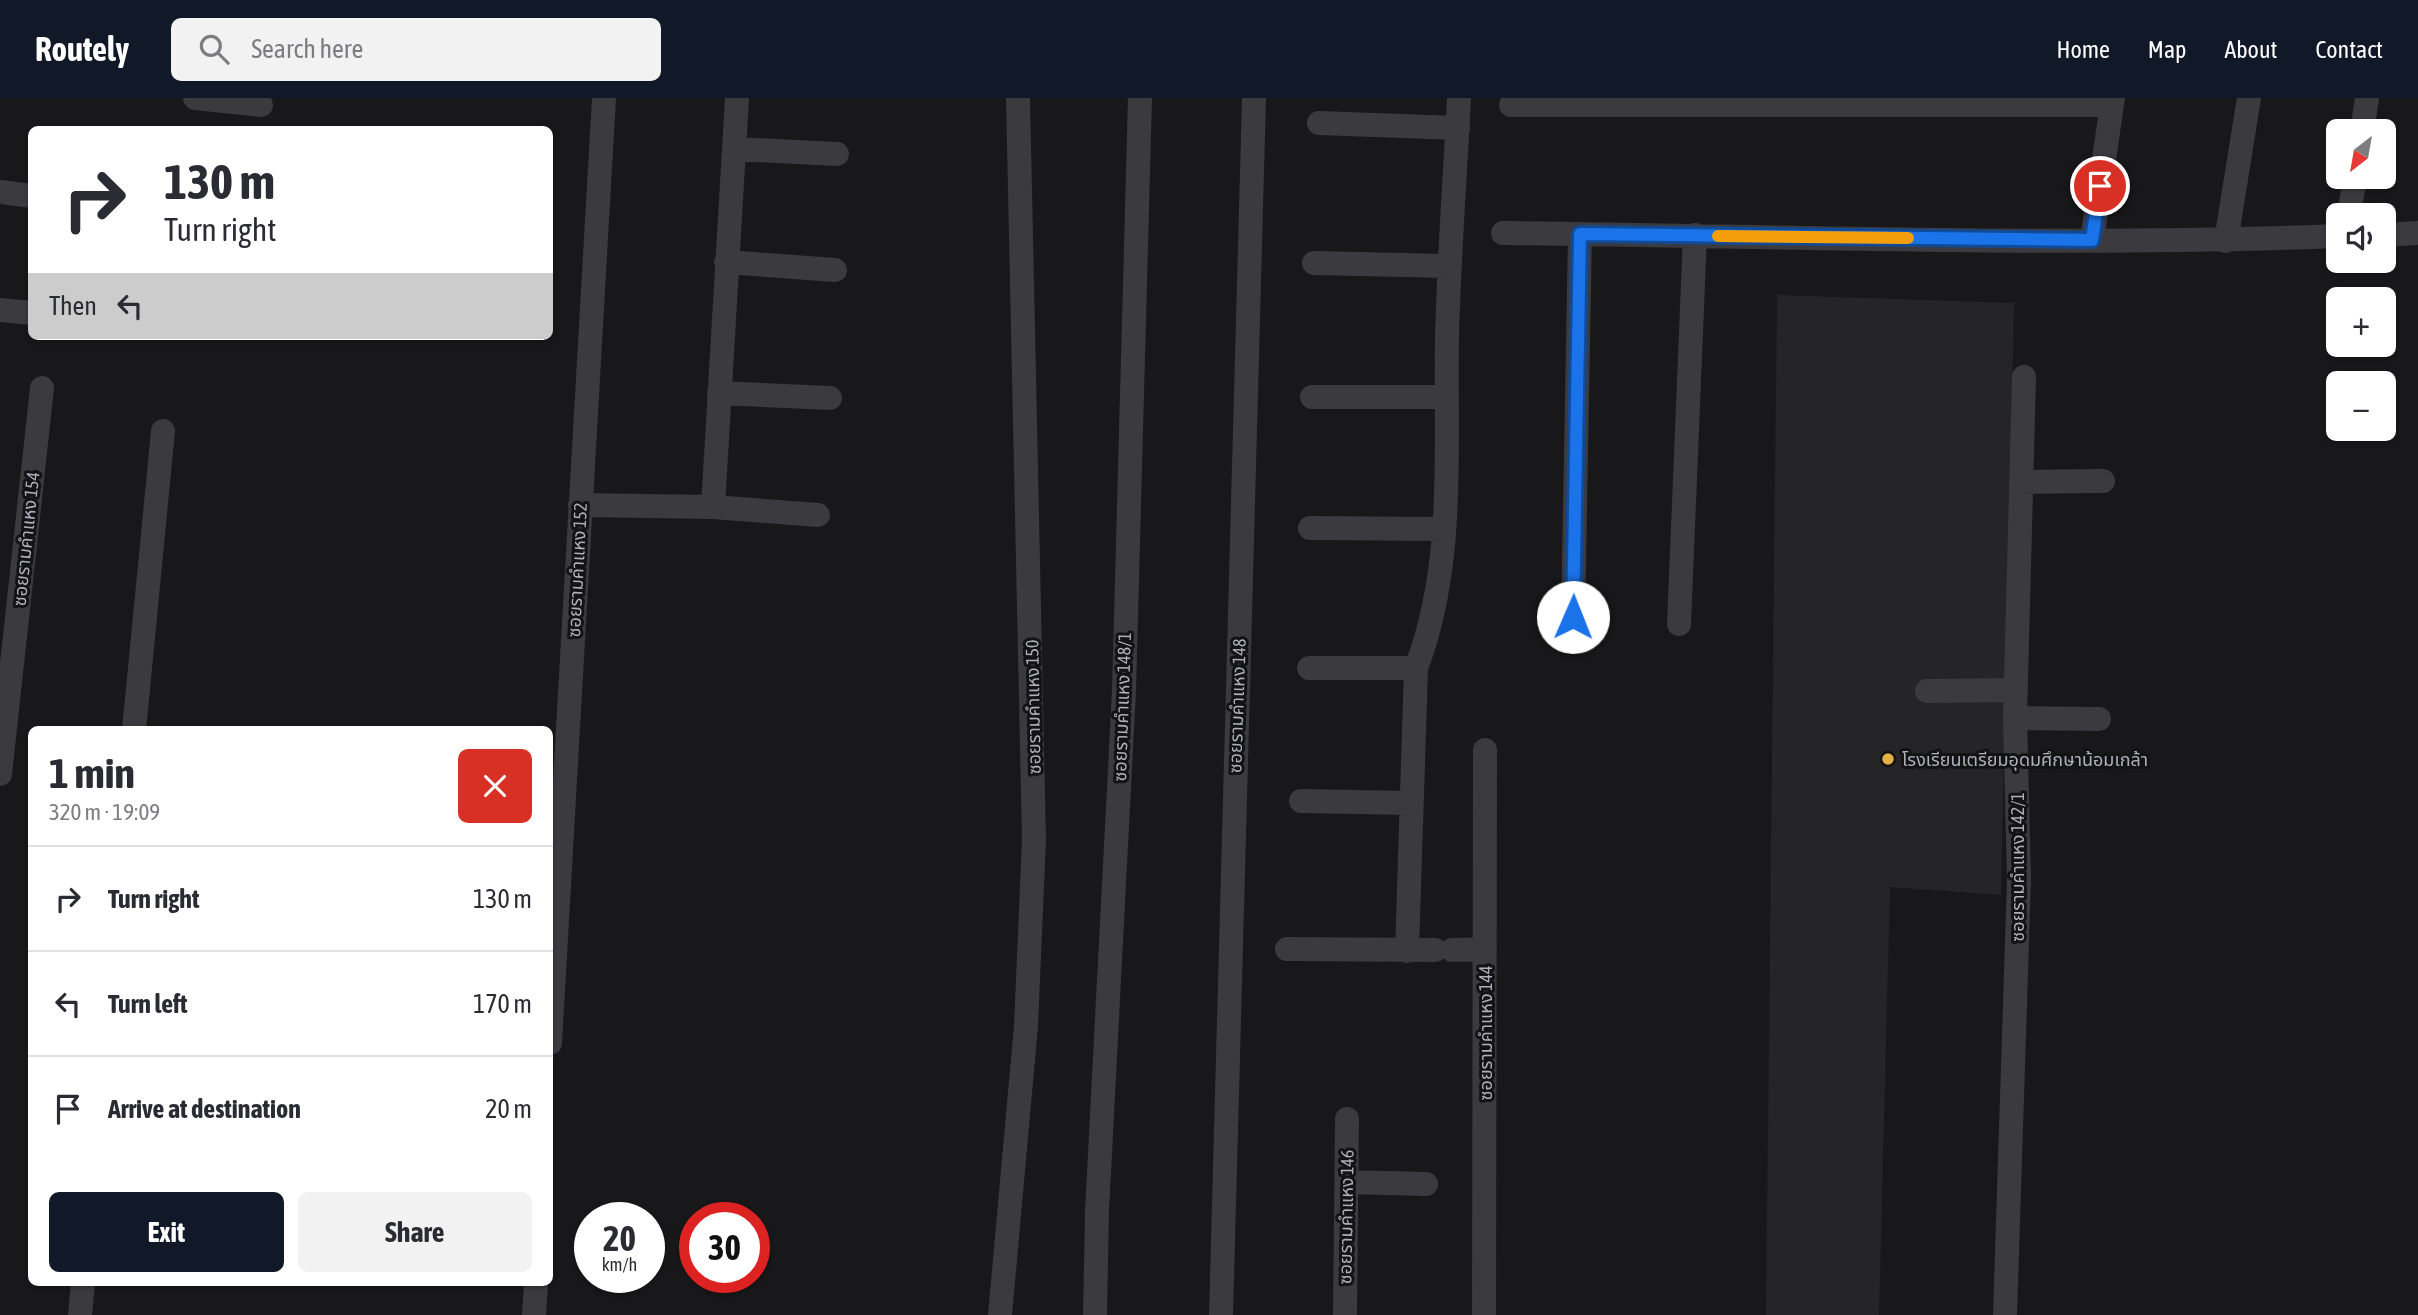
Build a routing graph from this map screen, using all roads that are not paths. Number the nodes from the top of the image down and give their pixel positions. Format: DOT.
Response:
graph roads {
  1 [pos="195,98"];
  2 [pos="604,98"];
  3 [pos="737,98"];
  4 [pos="1018,98"];
  5 [pos="1140,98"];
  6 [pos="1254,98"];
  7 [pos="1459,98"];
  8 [pos="2249,98"];
  9 [pos="2367,98"];
  10 [pos="2113,102"];
  11 [pos="261,105"];
  12 [pos="1511,105"];
  13 [pos="2364,119"];
  14 [pos="1319,123"];
  15 [pos="1458,128"];
  16 [pos="734,149"];
  17 [pos="837,154"];
  18 [pos="0,192"];
  19 [pos="28,196"];
  20 [pos="1503,233"];
  21 [pos="2418,233"];
  22 [pos="1580,234"];
  23 [pos="2396,234"];
  24 [pos="1695,235"];
  25 [pos="2326,237"];
  26 [pos="2092,240"];
  27 [pos="2226,241"];
  28 [pos="726,262"];
  29 [pos="1314,263"];
  30 [pos="1448,266"];
  31 [pos="835,270"];
  32 [pos="0,310"];
  33 [pos="28,313"];
  34 [pos="2024,377"];
  35 [pos="42,388"];
  36 [pos="719,393"];
  37 [pos="1312,397"];
  38 [pos="1446,397"];
  39 [pos="830,398"];
  40 [pos="163,431"];
  41 [pos="2103,481"];
  42 [pos="2021,482"];
  43 [pos="580,505"];
  44 [pos="713,507"];
  45 [pos="818,515"];
  46 [pos="1310,528"];
  47 [pos="1444,528"];
  48 [pos="1573,617"];
  49 [pos="1679,624"];
  50 [pos="1309,668"];
  51 [pos="1416,668"];
  52 [pos="2016,690"];
  53 [pos="1927,691"];
  54 [pos="2015,718"];
  55 [pos="2099,719"];
  56 [pos="134,726"];
  57 [pos="1485,750"];
  58 [pos="0,774"];
  59 [pos="1301,801"];
  60 [pos="1410,803"];
  61 [pos="1287,949"];
  62 [pos="1485,949"];
  63 [pos="1407,951"];
  64 [pos="553,989"];
  65 [pos="1347,1119"];
  66 [pos="1347,1182"];
  67 [pos="1426,1184"];
  68 [pos="83,1286"];
  69 [pos="536,1286"];
  70 [pos="80,1315"];
  71 [pos="534,1315"];
  72 [pos="1000,1315"];
  73 [pos="1095,1315"];
  74 [pos="1221,1315"];
  75 [pos="1345,1315"];
  76 [pos="1484,1315"];
  77 [pos="2005,1315"];
  1 -- 11 [label="street"];
  2 -- 43 [label="street, ซอยรามคำแหง 152"];
  3 -- 16 [label="street"];
  4 -- 72 [label="street, ซอยรามคำแหง 150"];
  5 -- 73 [label="street, ซอยรามคำแหง 148/1"];
  6 -- 74 [label="street, ซอยรามคำแหง 148"];
  7 -- 15 [label="street"];
  8 -- 27 [label="street"];
  9 -- 13 [label="street"];
  10 -- 12 [label="street"];
  10 -- 26 [label="street"];
  14 -- 15 [label="street"];
  15 -- 30 [label="street"];
  16 -- 17 [label="street"];
  16 -- 28 [label="street"];
  18 -- 19 [label="street"];
  20 -- 22 [label="street"];
  21 -- 23 [label="street"];
  22 -- 24 [label="street"];
  22 -- 48 [label="street"];
  24 -- 26 [label="street"];
  24 -- 49 [label="street"];
  25 -- 27 [label="street"];
  26 -- 27 [label="street"];
  28 -- 31 [label="street"];
  28 -- 36 [label="street"];
  29 -- 30 [label="street"];
  30 -- 38 [label="street"];
  32 -- 33 [label="street"];
  34 -- 42 [label="street, ซอยรามคำแหง 142/1"];
  35 -- 58 [label="street, ซอยรามคำแหง 154"];
  36 -- 39 [label="street"];
  36 -- 44 [label="street"];
  37 -- 38 [label="street"];
  38 -- 47 [label="street"];
  40 -- 56 [label="street"];
  41 -- 42 [label="street"];
  42 -- 52 [label="street, ซอยรามคำแหง 142/1"];
  43 -- 44 [label="street"];
  43 -- 64 [label="street, ซอยรามคำแหง 152"];
  44 -- 45 [label="street"];
  46 -- 47 [label="street"];
  47 -- 51 [label="street"];
  50 -- 51 [label="street"];
  51 -- 60 [label="street"];
  52 -- 53 [label="street"];
  52 -- 54 [label="street, ซอยรามคำแหง 142/1"];
  54 -- 55 [label="street"];
  54 -- 77 [label="street, ซอยรามคำแหง 142/1"];
  57 -- 62 [label="street, ซอยรามคำแหง 144"];
  59 -- 60 [label="street"];
  60 -- 63 [label="street"];
  61 -- 63 [label="street"];
  62 -- 63 [label="street"];
  62 -- 76 [label="street, ซอยรามคำแหง 144"];
  65 -- 66 [label="street, ซอยรามคำแหง 146"];
  66 -- 67 [label="street"];
  66 -- 75 [label="street, ซอยรามคำแหง 146"];
  68 -- 70 [label="street"];
  69 -- 71 [label="street"];
}
